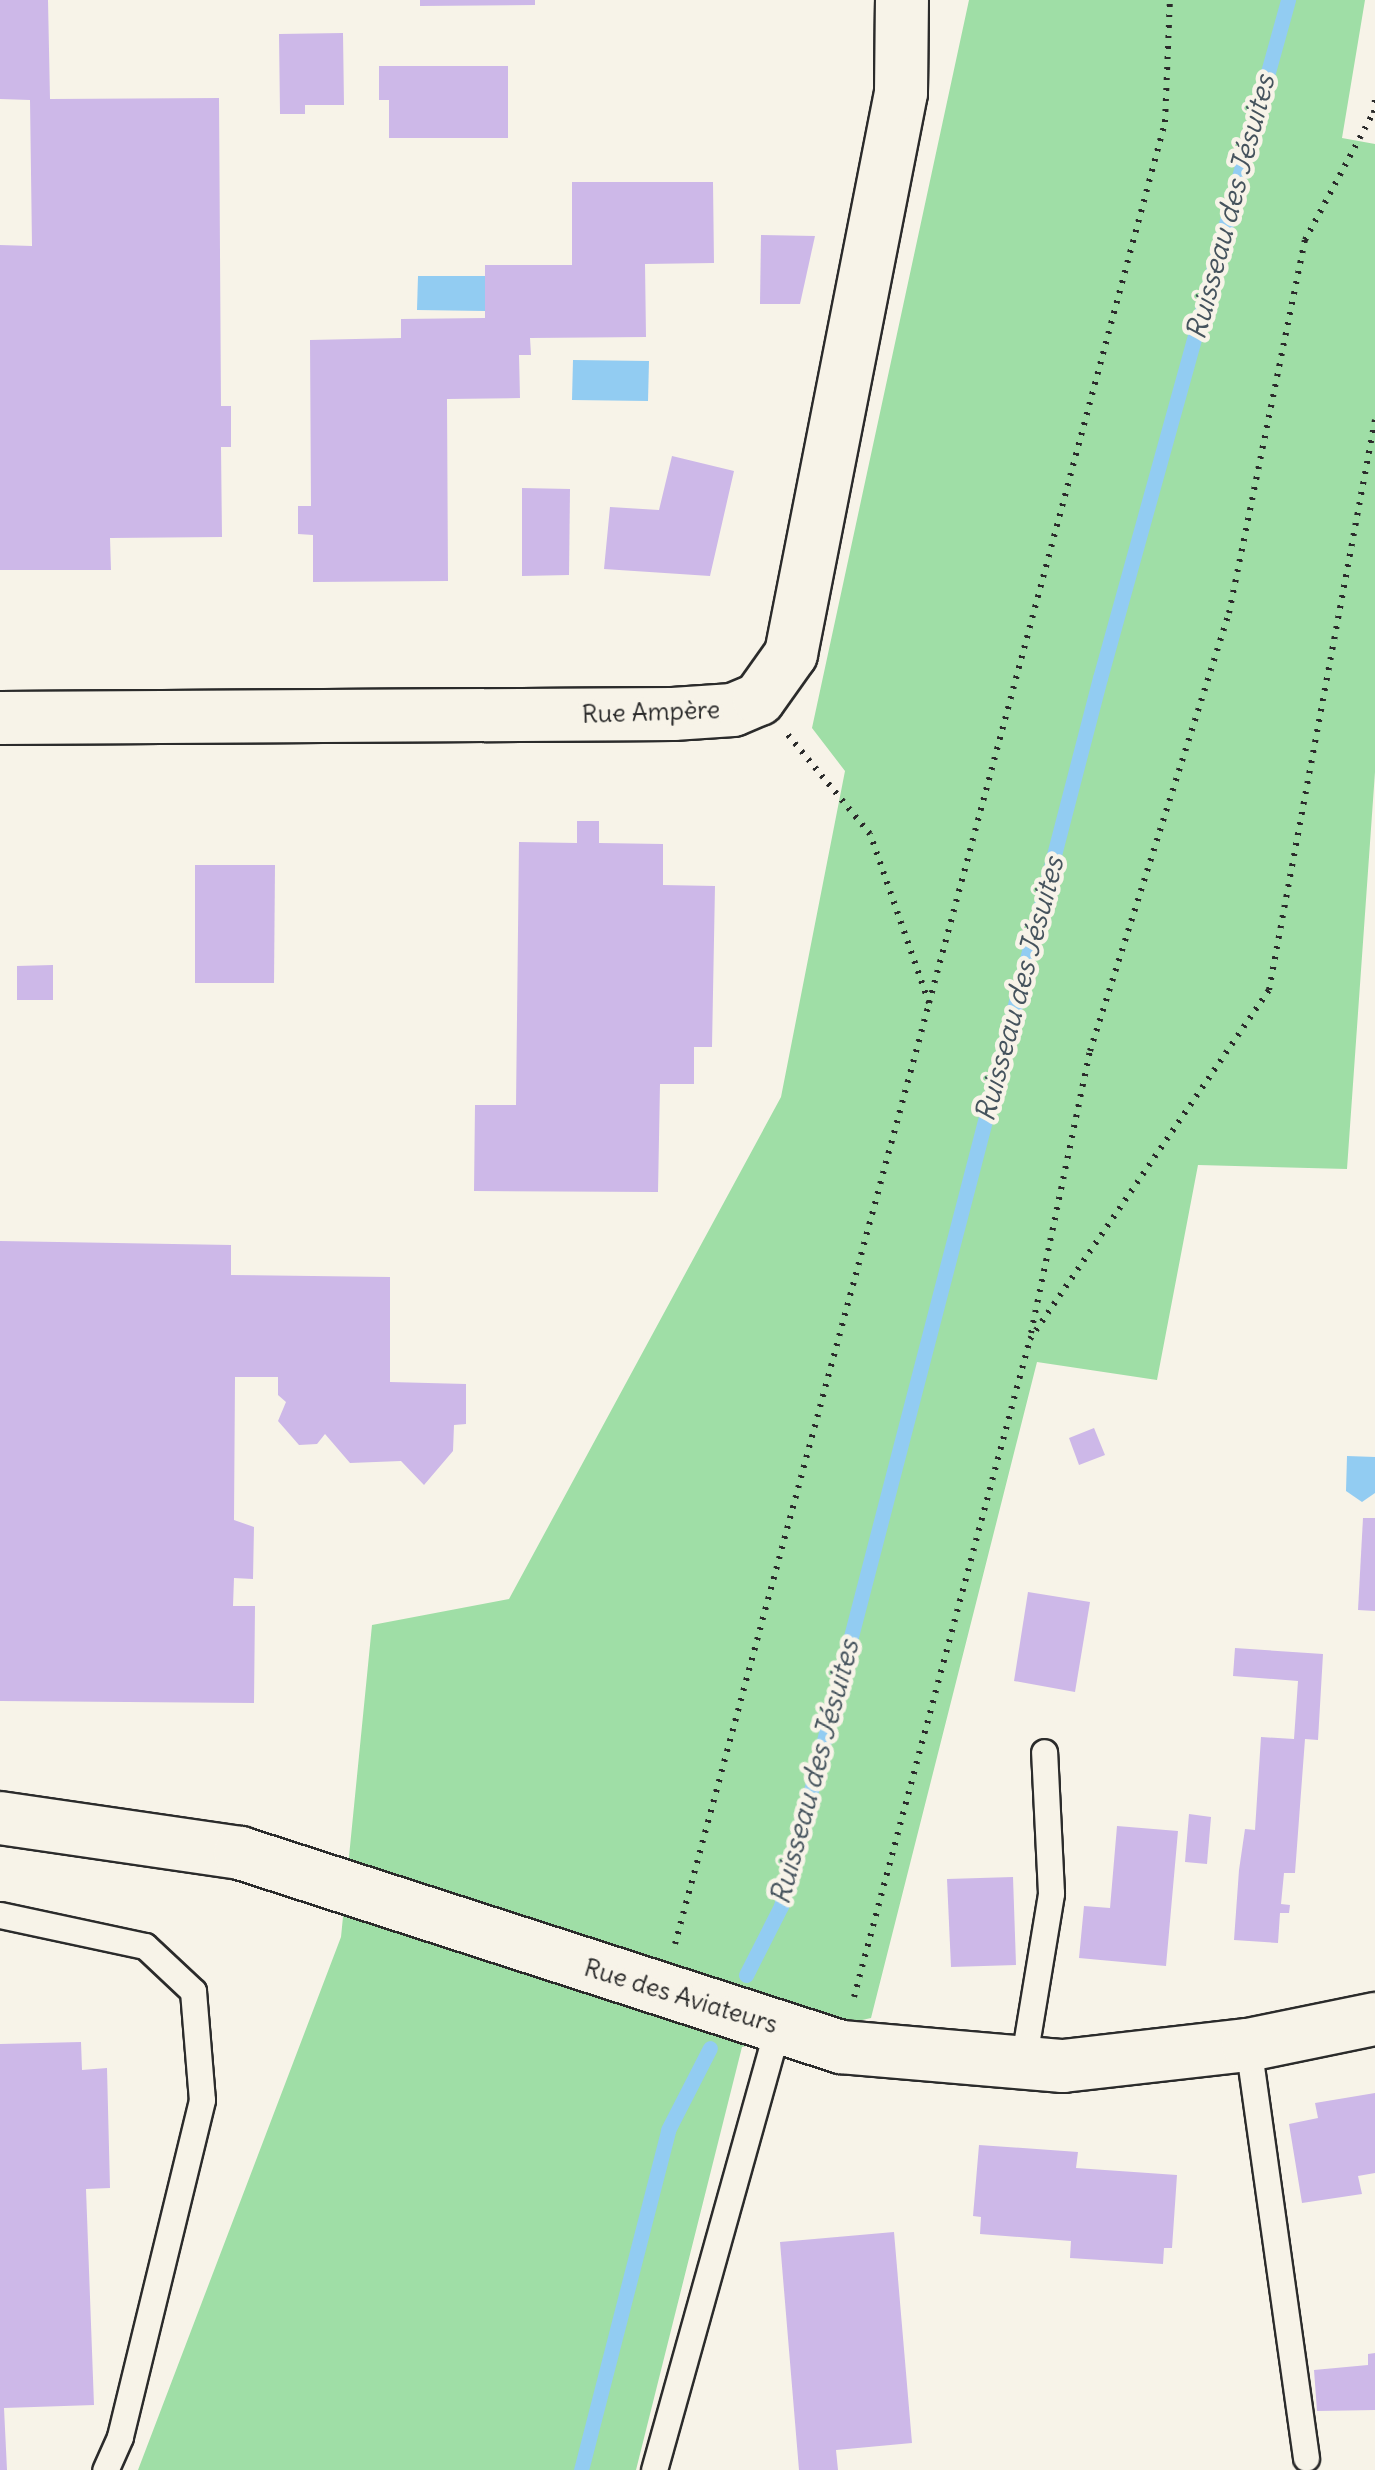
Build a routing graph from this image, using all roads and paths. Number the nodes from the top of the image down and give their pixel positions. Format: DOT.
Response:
graph roads {
  1 [pos="902,0"];
  2 [pos="1170,0"];
  3 [pos="1375,98"];
  4 [pos="1374,113"];
  5 [pos="1375,420"];
  6 [pos="759,699"];
  7 [pos="0,718"];
  8 [pos="929,1003"];
  9 [pos="1030,1339"];
  10 [pos="1044,1752"];
  11 [pos="0,1818"];
  12 [pos="0,1914"];
  13 [pos="663,1992"];
  14 [pos="1375,2019"];
  15 [pos="778,2026"];
  16 [pos="1248,2045"];
  17 [pos="841,2047"];
  18 [pos="1024,2063"];
  19 [pos="1306,2458"];
  20 [pos="105,2470"];
  21 [pos="654,2470"];
  1 -- 6 [label="street"];
  2 -- 8 [label="path"];
  3 -- 4 [label="path"];
  4 -- 9 [label="path"];
  5 -- 9 [label="path"];
  6 -- 7 [label="street, Rue Ampère"];
  6 -- 8 [label="path"];
  8 -- 13 [label="path"];
  9 -- 17 [label="path"];
  10 -- 18 [label="lane"];
  11 -- 13 [label="street, Rue des Aviateurs"];
  12 -- 20 [label="lane"];
  13 -- 15 [label="street, Rue des Aviateurs"];
  14 -- 16 [label="street, Rue des Aviateurs"];
  15 -- 17 [label="street, Rue des Aviateurs"];
  15 -- 21 [label="lane"];
  16 -- 18 [label="street, Rue des Aviateurs"];
  16 -- 19 [label="lane"];
  17 -- 18 [label="street, Rue des Aviateurs"];
}
